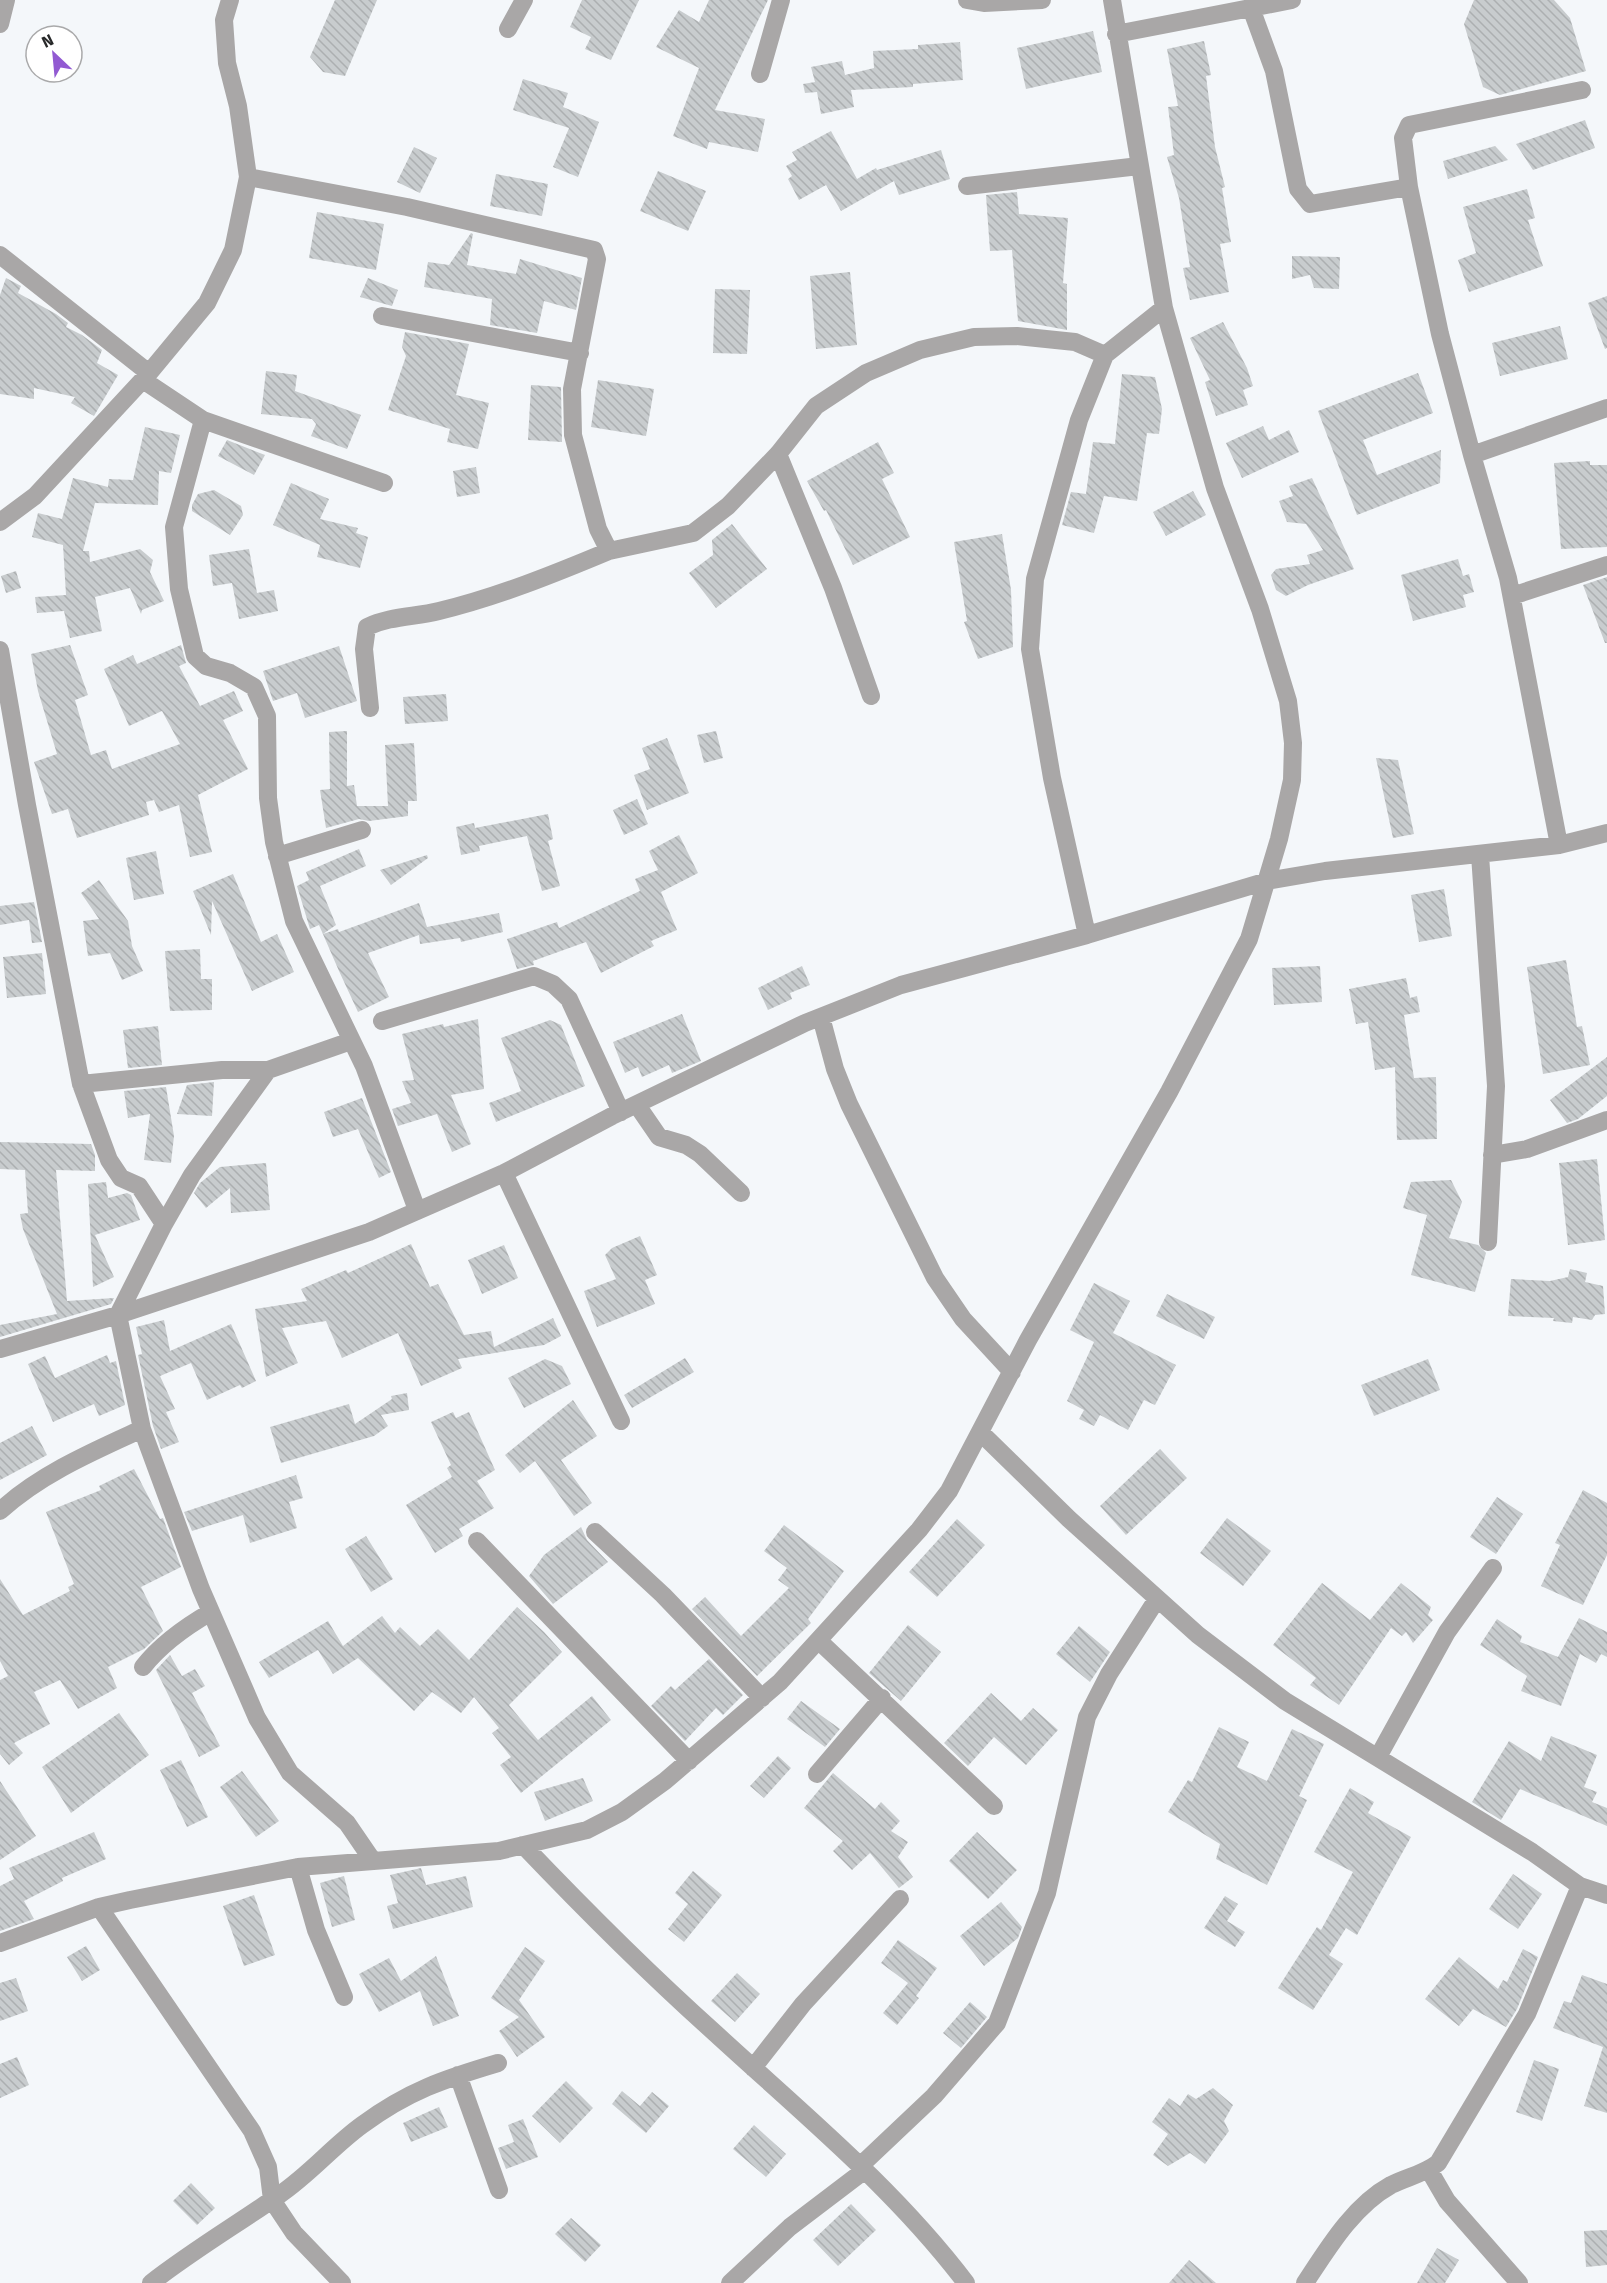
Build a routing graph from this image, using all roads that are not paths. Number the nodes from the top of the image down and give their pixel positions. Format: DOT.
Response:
graph roads {
  1 [pos="6,0"];
  2 [pos="230,0"];
  3 [pos="524,0"];
  4 [pos="781,0"];
  5 [pos="967,0"];
  6 [pos="1042,0"];
  7 [pos="1112,0"];
  8 [pos="1292,0"];
  9 [pos="1251,8"];
  10 [pos="0,24"];
  11 [pos="508,28"];
  12 [pos="1116,34"];
  13 [pos="760,74"];
  14 [pos="1582,90"];
  15 [pos="1139,165"];
  16 [pos="248,177"];
  17 [pos="967,186"];
  18 [pos="1409,186"];
  19 [pos="0,255"];
  20 [pos="1164,308"];
  21 [pos="382,316"];
  22 [pos="580,353"];
  23 [pos="1105,355"];
  24 [pos="146,376"];
  25 [pos="1607,408"];
  26 [pos="203,420"];
  27 [pos="778,454"];
  28 [pos="1472,455"];
  29 [pos="384,483"];
  30 [pos="0,522"];
  31 [pos="609,551"];
  32 [pos="1607,565"];
  33 [pos="1512,597"];
  34 [pos="0,650"];
  35 [pos="872,696"];
  36 [pos="370,708"];
  37 [pos="362,830"];
  38 [pos="1607,834"];
  39 [pos="1559,845"];
  40 [pos="1480,855"];
  41 [pos="277,856"];
  42 [pos="1267,881"];
  43 [pos="1087,935"];
  44 [pos="821,1017"];
  45 [pos="382,1020"];
  46 [pos="351,1041"];
  47 [pos="268,1070"];
  48 [pos="81,1084"];
  49 [pos="629,1108"];
  50 [pos="1607,1120"];
  51 [pos="1492,1155"];
  52 [pos="504,1173"];
  53 [pos="741,1193"];
  54 [pos="417,1210"];
  55 [pos="164,1224"];
  56 [pos="1488,1242"];
  57 [pos="118,1315"];
  58 [pos="0,1349"];
  59 [pos="1012,1372"];
  60 [pos="621,1421"];
  61 [pos="142,1429"];
  62 [pos="980,1432"];
  63 [pos="0,1510"];
  64 [pos="595,1532"];
  65 [pos="477,1541"];
  66 [pos="1493,1568"];
  67 [pos="1157,1599"];
  68 [pos="211,1612"];
  69 [pos="819,1641"];
  70 [pos="143,1667"];
  71 [pos="762,1698"];
  72 [pos="882,1698"];
  73 [pos="1378,1757"];
  74 [pos="689,1761"];
  75 [pos="817,1774"];
  76 [pos="994,1806"];
  77 [pos="523,1845"];
  78 [pos="373,1861"];
  79 [pos="298,1867"];
  80 [pos="1580,1886"];
  81 [pos="1607,1896"];
  82 [pos="900,1899"];
  83 [pos="99,1907"];
  84 [pos="0,1943"];
  85 [pos="344,1996"];
  86 [pos="498,2063"];
  87 [pos="753,2068"];
  88 [pos="458,2075"];
  89 [pos="862,2168"];
  90 [pos="1429,2170"];
  91 [pos="499,2190"];
  92 [pos="272,2200"];
  93 [pos="956,2279"];
  94 [pos="151,2283"];
  95 [pos="342,2283"];
  96 [pos="730,2283"];
  97 [pos="1305,2283"];
  98 [pos="1519,2283"];
  1 -- 10 [label="street"];
  2 -- 16 [label="street"];
  3 -- 11 [label="street"];
  4 -- 13 [label="street"];
  5 -- 6 [label="street"];
  7 -- 12 [label="street"];
  8 -- 9 [label="street"];
  9 -- 12 [label="street"];
  9 -- 18 [label="street"];
  12 -- 15 [label="street"];
  14 -- 18 [label="street"];
  15 -- 17 [label="street"];
  15 -- 20 [label="street"];
  16 -- 22 [label="street"];
  16 -- 24 [label="street"];
  18 -- 28 [label="street"];
  19 -- 24 [label="street"];
  20 -- 23 [label="street"];
  20 -- 42 [label="street"];
  21 -- 22 [label="street"];
  22 -- 31 [label="street"];
  23 -- 27 [label="street"];
  23 -- 43 [label="street"];
  24 -- 26 [label="street"];
  24 -- 30 [label="street"];
  25 -- 28 [label="street"];
  26 -- 29 [label="street"];
  26 -- 41 [label="street"];
  27 -- 31 [label="street"];
  27 -- 35 [label="street"];
  28 -- 33 [label="street"];
  31 -- 36 [label="street"];
  32 -- 33 [label="street"];
  33 -- 39 [label="street"];
  34 -- 48 [label="street"];
  37 -- 41 [label="street"];
  38 -- 39 [label="street"];
  39 -- 40 [label="street"];
  40 -- 42 [label="street"];
  40 -- 51 [label="street"];
  41 -- 46 [label="street"];
  42 -- 43 [label="street"];
  42 -- 59 [label="street"];
  43 -- 44 [label="street"];
  44 -- 49 [label="street"];
  44 -- 59 [label="street"];
  45 -- 49 [label="street"];
  46 -- 47 [label="street"];
  46 -- 54 [label="street"];
  47 -- 48 [label="street"];
  47 -- 55 [label="street"];
  48 -- 55 [label="street"];
  49 -- 52 [label="street"];
  49 -- 53 [label="street"];
  50 -- 51 [label="street"];
  51 -- 56 [label="street"];
  52 -- 54 [label="street"];
  52 -- 60 [label="street"];
  54 -- 57 [label="street"];
  55 -- 57 [label="street"];
  57 -- 58 [label="street"];
  57 -- 61 [label="street"];
  59 -- 62 [label="street"];
  61 -- 63 [label="street"];
  61 -- 68 [label="street"];
  62 -- 67 [label="street"];
  62 -- 69 [label="street"];
  64 -- 71 [label="street"];
  65 -- 74 [label="street"];
  66 -- 73 [label="street"];
  67 -- 73 [label="street"];
  67 -- 89 [label="street"];
  68 -- 70 [label="street"];
  68 -- 78 [label="street"];
  69 -- 71 [label="street"];
  69 -- 72 [label="street"];
  71 -- 74 [label="street"];
  72 -- 75 [label="street"];
  72 -- 76 [label="street"];
  73 -- 80 [label="street"];
  74 -- 77 [label="street"];
  77 -- 78 [label="street"];
  77 -- 87 [label="street"];
  78 -- 79 [label="street"];
  79 -- 83 [label="street"];
  79 -- 85 [label="street"];
  80 -- 81 [label="street"];
  80 -- 90 [label="street"];
  82 -- 87 [label="street"];
  83 -- 84 [label="street"];
  83 -- 92 [label="street"];
  86 -- 88 [label="street"];
  87 -- 89 [label="street"];
  88 -- 91 [label="street"];
  88 -- 92 [label="street"];
  89 -- 93 [label="street"];
  89 -- 96 [label="street"];
  90 -- 97 [label="street"];
  90 -- 98 [label="street"];
  92 -- 94 [label="street"];
  92 -- 95 [label="street"];
}
